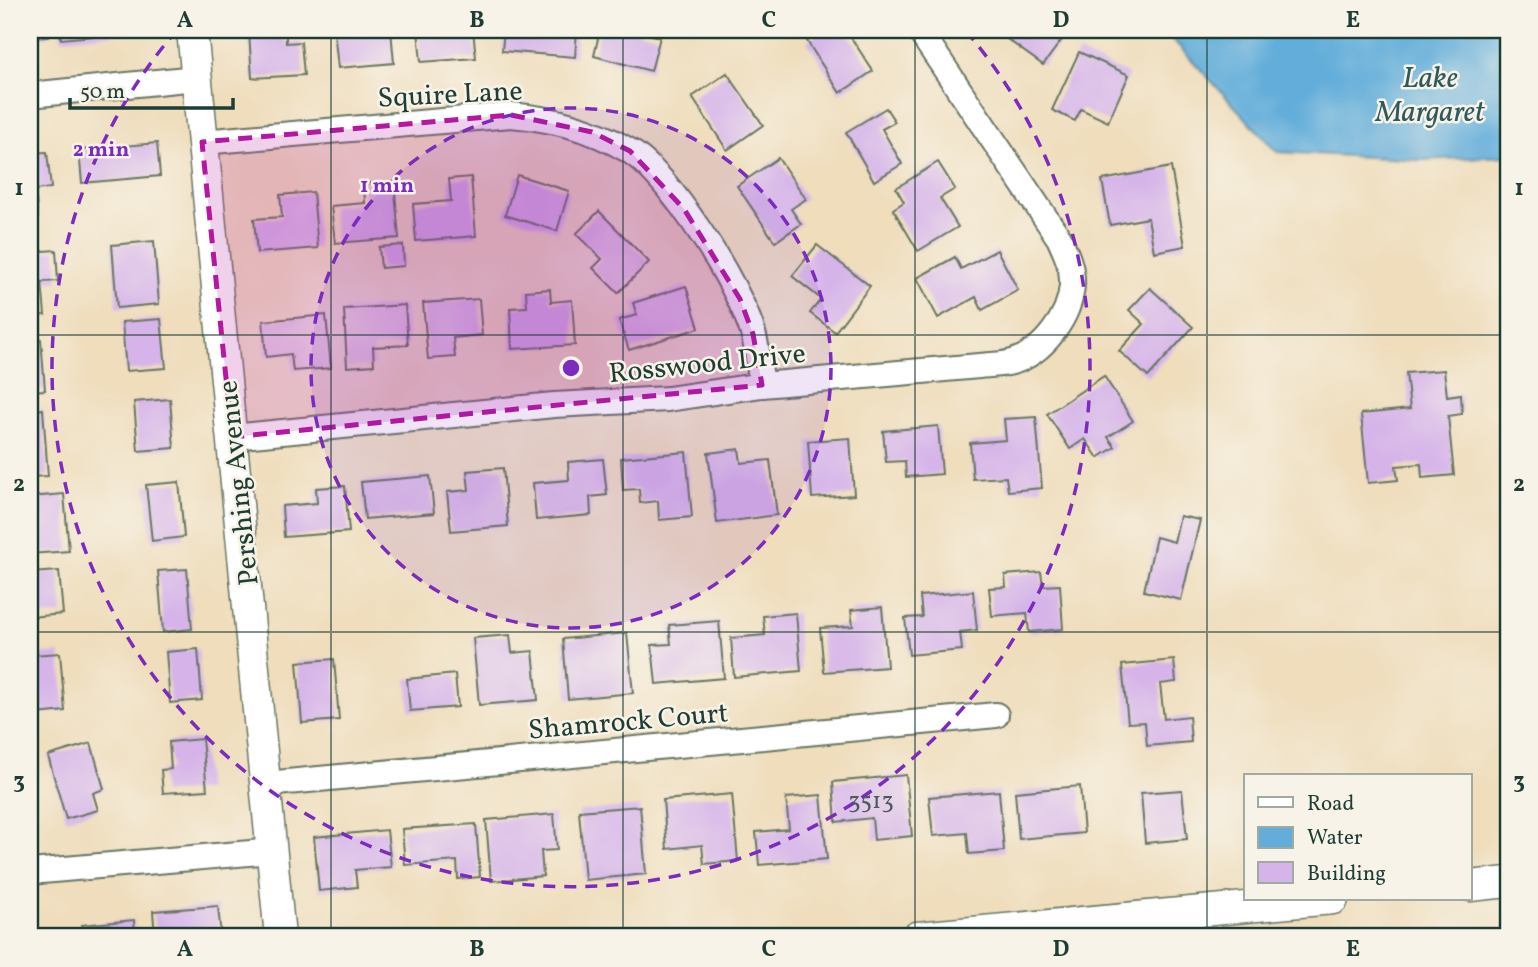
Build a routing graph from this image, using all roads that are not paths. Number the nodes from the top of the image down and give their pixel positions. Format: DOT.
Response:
graph roads {
  1 [pos="192,30"];
  2 [pos="919,30"];
  3 [pos="196,78"];
  4 [pos="30,94"];
  5 [pos="202,142"];
  6 [pos="762,385"];
  7 [pos="232,437"];
  8 [pos="996,715"];
  9 [pos="266,784"];
  10 [pos="271,851"];
  11 [pos="30,872"];
  12 [pos="1508,882"];
  13 [pos="1472,886"];
  14 [pos="1324,900"];
  15 [pos="1084,929"];
  16 [pos="280,937"];
  17 [pos="917,937"];
  1 -- 3 [label="street, Pershing Avenue"];
  2 -- 6 [label="street, Rosswood Drive"];
  3 -- 4 [label="street"];
  3 -- 5 [label="street, Pershing Avenue"];
  5 -- 6 [label="street, Squire Lane"];
  5 -- 7 [label="street, Pershing Avenue"];
  6 -- 7 [label="street, Rosswood Drive"];
  7 -- 9 [label="street, Pershing Avenue"];
  8 -- 9 [label="street, Shamrock Court"];
  9 -- 10 [label="street, Pershing Avenue"];
  10 -- 11 [label="street"];
  10 -- 16 [label="street, Pershing Avenue"];
  12 -- 13 [label="street"];
  14 -- 15 [label="street"];
  15 -- 17 [label="street"];
}
